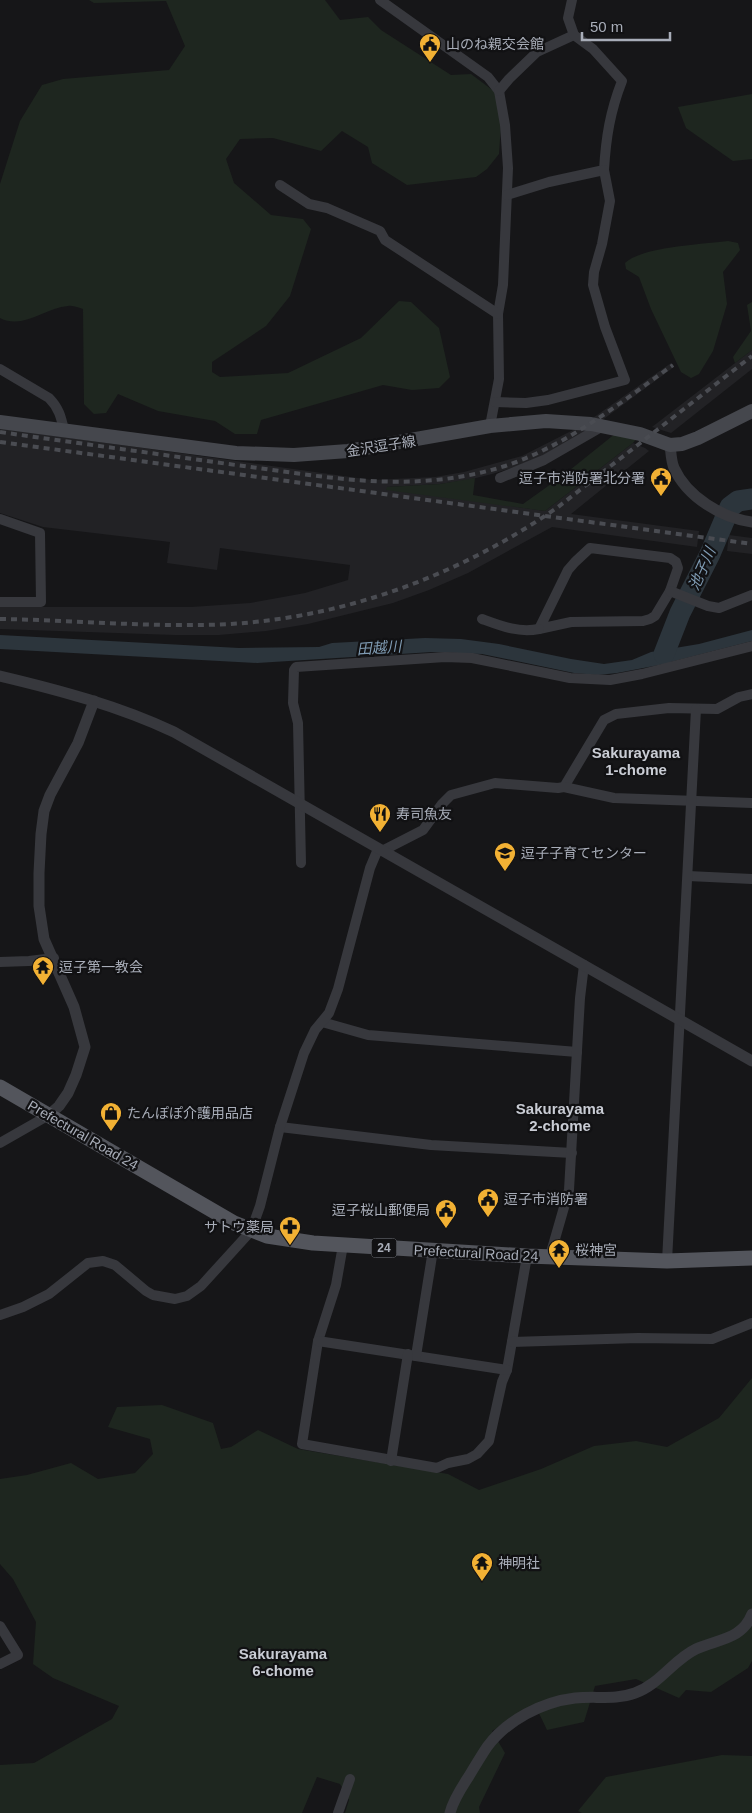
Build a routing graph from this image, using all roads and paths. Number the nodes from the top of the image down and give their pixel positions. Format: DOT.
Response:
graph roads {
  1 [pos="380,0"];
  2 [pos="572,0"];
  3 [pos="574,36"];
  4 [pos="500,91"];
  5 [pos="604,170"];
  6 [pos="280,186"];
  7 [pos="507,195"];
  8 [pos="498,314"];
  9 [pos="0,369"];
  10 [pos="494,402"];
  11 [pos="752,411"];
  12 [pos="0,422"];
  13 [pos="490,426"];
  14 [pos="603,426"];
  15 [pos="64,430"];
  16 [pos="670,444"];
  17 [pos="500,478"];
  18 [pos="0,519"];
  19 [pos="747,521"];
  20 [pos="674,593"];
  21 [pos="752,595"];
  22 [pos="0,602"];
  23 [pos="482,620"];
  24 [pos="539,629"];
  25 [pos="752,646"];
  26 [pos="0,676"];
  27 [pos="752,694"];
  28 [pos="94,701"];
  29 [pos="696,709"];
  30 [pos="564,787"];
  31 [pos="691,800"];
  32 [pos="299,802"];
  33 [pos="752,803"];
  34 [pos="380,850"];
  35 [pos="301,863"];
  36 [pos="688,876"];
  37 [pos="752,879"];
  38 [pos="54,958"];
  39 [pos="0,962"];
  40 [pos="584,965"];
  41 [pos="680,1019"];
  42 [pos="322,1022"];
  43 [pos="577,1052"];
  44 [pos="752,1061"];
  45 [pos="0,1087"];
  46 [pos="49,1115"];
  47 [pos="280,1127"];
  48 [pos="0,1143"];
  49 [pos="572,1152"];
  50 [pos="251,1231"];
  51 [pos="342,1245"];
  52 [pos="433,1250"];
  53 [pos="527,1256"];
  54 [pos="550,1256"];
  55 [pos="752,1258"];
  56 [pos="667,1261"];
  57 [pos="0,1315"];
  58 [pos="752,1323"];
  59 [pos="318,1341"];
  60 [pos="512,1342"];
  61 [pos="412,1355"];
  62 [pos="507,1370"];
  63 [pos="391,1461"];
  64 [pos="752,1614"];
  65 [pos="0,1626"];
  66 [pos="0,1664"];
  67 [pos="350,1779"];
  68 [pos="338,1813"];
  69 [pos="450,1813"];
  1 -- 4 [label="street"];
  2 -- 3 [label="street"];
  3 -- 4 [label="street"];
  3 -- 5 [label="street"];
  4 -- 7 [label="street"];
  5 -- 7 [label="street"];
  5 -- 10 [label="street"];
  6 -- 8 [label="street"];
  7 -- 8 [label="street"];
  8 -- 10 [label="street"];
  9 -- 15 [label="street"];
  10 -- 13 [label="street"];
  11 -- 16 [label="main road, 金沢逗子線"];
  12 -- 15 [label="main road, 金沢逗子線"];
  13 -- 14 [label="main road, 金沢逗子線"];
  13 -- 15 [label="main road, 金沢逗子線"];
  14 -- 16 [label="main road, 金沢逗子線"];
  14 -- 17 [label="street"];
  16 -- 19 [label="street"];
  18 -- 22 [label="street"];
  20 -- 21 [label="street"];
  20 -- 24 [label="street"];
  20 -- 24 [label="street"];
  23 -- 24 [label="street"];
  25 -- 32 [label="street"];
  26 -- 28 [label="street"];
  27 -- 29 [label="street"];
  28 -- 32 [label="street"];
  28 -- 38 [label="street"];
  29 -- 30 [label="street"];
  29 -- 31 [label="street"];
  30 -- 31 [label="street"];
  30 -- 34 [label="street"];
  31 -- 33 [label="street"];
  31 -- 36 [label="street"];
  32 -- 34 [label="street"];
  32 -- 35 [label="street"];
  34 -- 40 [label="street"];
  34 -- 42 [label="street"];
  36 -- 37 [label="street"];
  36 -- 41 [label="street"];
  38 -- 39 [label="street"];
  38 -- 46 [label="street"];
  40 -- 41 [label="street"];
  40 -- 43 [label="street"];
  41 -- 44 [label="street"];
  41 -- 56 [label="street"];
  42 -- 43 [label="street"];
  42 -- 47 [label="street"];
  43 -- 49 [label="street"];
  45 -- 46 [label="main road, Prefectural Road 24 / 24"];
  46 -- 48 [label="street"];
  46 -- 50 [label="main road, Prefectural Road 24 / 24"];
  47 -- 49 [label="street"];
  47 -- 50 [label="street"];
  49 -- 54 [label="street"];
  50 -- 51 [label="main road, Prefectural Road 24 / 24"];
  50 -- 57 [label="street"];
  51 -- 52 [label="main road, Prefectural Road 24 / 24"];
  51 -- 59 [label="street"];
  52 -- 53 [label="main road, Prefectural Road 24 / 24"];
  52 -- 61 [label="street"];
  53 -- 54 [label="main road, Prefectural Road 24 / 24"];
  53 -- 60 [label="street"];
  54 -- 56 [label="main road, Prefectural Road 24 / 24"];
  55 -- 56 [label="main road, Prefectural Road 24 / 24"];
  58 -- 60 [label="street"];
  59 -- 61 [label="street"];
  59 -- 63 [label="street"];
  60 -- 62 [label="street"];
  61 -- 62 [label="street"];
  61 -- 63 [label="street"];
  62 -- 63 [label="street"];
  64 -- 69 [label="street"];
  65 -- 66 [label="street"];
  67 -- 68 [label="street"];
}
